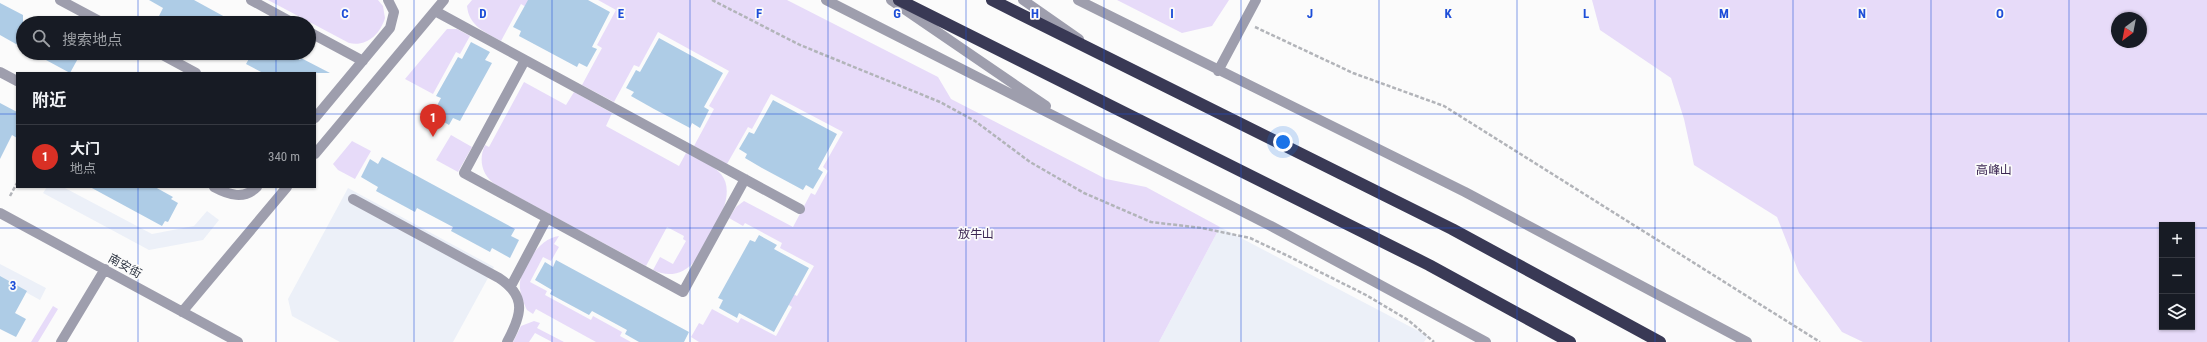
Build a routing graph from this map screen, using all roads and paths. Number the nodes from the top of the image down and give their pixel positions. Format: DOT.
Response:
graph roads {
  1 [pos="60,0"];
  2 [pos="251,0"];
  3 [pos="388,0"];
  4 [pos="444,0"];
  5 [pos="712,0"];
  6 [pos="826,0"];
  7 [pos="891,0"];
  8 [pos="899,0"];
  9 [pos="992,0"];
  10 [pos="1023,0"];
  11 [pos="1078,0"];
  12 [pos="1256,0"];
  13 [pos="435,11"];
  14 [pos="90,16"];
  15 [pos="280,16"];
  16 [pos="1244,23"];
  17 [pos="316,36"];
  18 [pos="1105,57"];
  19 [pos="172,60"];
  20 [pos="525,60"];
  21 [pos="363,61"];
  22 [pos="1218,71"];
  23 [pos="0,72"];
  24 [pos="194,72"];
  25 [pos="16,81"];
  26 [pos="316,117"];
  27 [pos="1080,130"];
  28 [pos="316,153"];
  29 [pos="745,179"];
  30 [pos="16,185"];
  31 [pos="217,188"];
  32 [pos="256,188"];
  33 [pos="286,188"];
  34 [pos="10,196"];
  35 [pos="353,199"];
  36 [pos="800,209"];
  37 [pos="0,213"];
  38 [pos="547,218"];
  39 [pos="106,269"];
  40 [pos="511,286"];
  41 [pos="182,312"];
  42 [pos="61,342"];
  43 [pos="238,342"];
  44 [pos="507,342"];
  45 [pos="1434,342"];
  46 [pos="1486,342"];
  47 [pos="1570,342"];
  48 [pos="1660,342"];
  49 [pos="1748,342"];
  50 [pos="1820,342"];
  1 -- 14 [label="street"];
  2 -- 15 [label="street"];
  3 -- 21 [label="street"];
  4 -- 13 [label="street"];
  5 -- 45 [label="path"];
  6 -- 27 [label="street"];
  7 -- 27 [label="street"];
  8 -- 47 [label="highway"];
  9 -- 18 [label="highway"];
  10 -- 18 [label="street"];
  11 -- 22 [label="street"];
  12 -- 16 [label="street"];
  13 -- 20 [label="street"];
  13 -- 28 [label="street"];
  16 -- 22 [label="street"];
  16 -- 50 [label="path"];
  17 -- 21 [label="street"];
  18 -- 48 [label="highway"];
  19 -- 24 [label="street"];
  20 -- 29 [label="street"];
  20 -- 38 [label="street"];
  21 -- 26 [label="street"];
  22 -- 49 [label="street"];
  23 -- 25 [label="street"];
  27 -- 46 [label="street"];
  29 -- 36 [label="street"];
  29 -- 38 [label="street"];
  30 -- 34 [label="path"];
  31 -- 32 [label="street"];
  33 -- 41 [label="street"];
  35 -- 40 [label="street"];
  37 -- 39 [label="street, 南安街"];
  38 -- 40 [label="street"];
  39 -- 41 [label="street, 南安街"];
  39 -- 42 [label="street"];
  40 -- 44 [label="street"];
  41 -- 43 [label="street, 南安街"];
}
